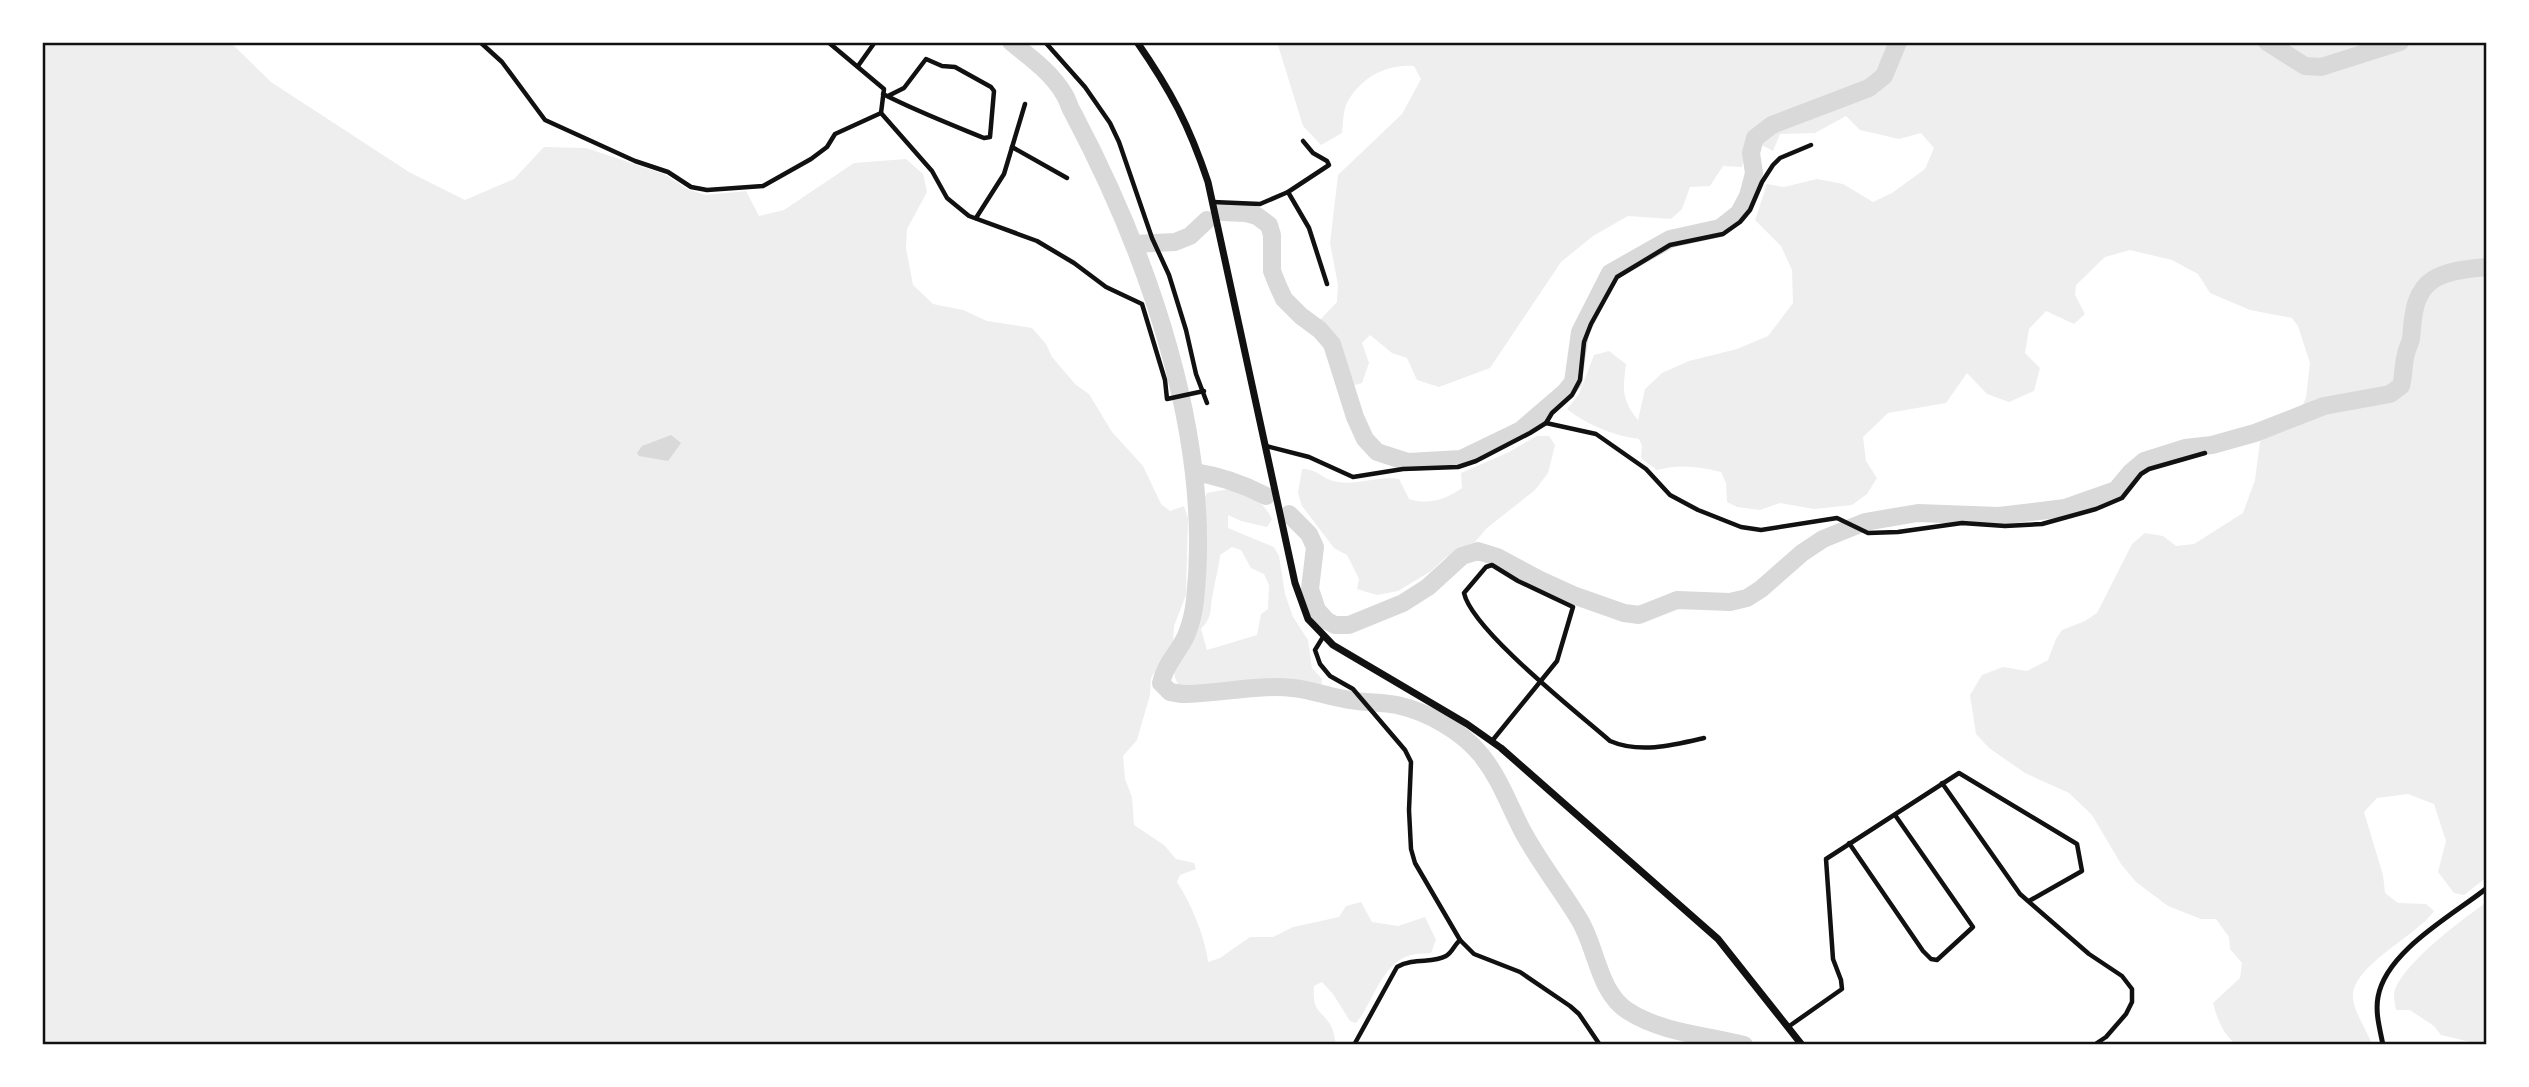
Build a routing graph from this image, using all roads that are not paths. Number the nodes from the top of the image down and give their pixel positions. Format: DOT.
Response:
graph roads {
  1 [pos="480,42"];
  2 [pos="828,42"];
  3 [pos="875,42"];
  4 [pos="1045,42"];
  5 [pos="1137,42"];
  6 [pos="858,66"];
  7 [pos="886,95"];
  8 [pos="1025,104"];
  9 [pos="881,113"];
  10 [pos="1303,141"];
  11 [pos="1811,145"];
  12 [pos="1012,146"];
  13 [pos="1067,178"];
  14 [pos="1288,192"];
  15 [pos="1212,202"];
  16 [pos="976,218"];
  17 [pos="1327,284"];
  18 [pos="1204,391"];
  19 [pos="1207,403"];
  20 [pos="1546,422"];
  21 [pos="1265,446"];
  22 [pos="2206,453"];
  23 [pos="1323,637"];
  24 [pos="1542,682"];
  25 [pos="1704,738"];
  26 [pos="1492,741"];
  27 [pos="1942,783"];
  28 [pos="1895,815"];
  29 [pos="1849,843"];
  30 [pos="2487,888"];
  31 [pos="2029,901"];
  32 [pos="1460,940"];
  33 [pos="1788,1027"];
  34 [pos="1354,1045"];
  35 [pos="1600,1045"];
  36 [pos="1802,1045"];
  37 [pos="2094,1045"];
  38 [pos="2383,1045"];
  1 -- 9 [label="street"];
  2 -- 6 [label="street"];
  3 -- 6 [label="street"];
  4 -- 18 [label="street"];
  5 -- 15 [label="highway"];
  6 -- 7 [label="street"];
  7 -- 7 [label="street"];
  7 -- 9 [label="street"];
  8 -- 12 [label="street"];
  9 -- 16 [label="street"];
  10 -- 14 [label="street"];
  11 -- 20 [label="street"];
  12 -- 13 [label="street"];
  12 -- 16 [label="street"];
  14 -- 15 [label="street"];
  14 -- 17 [label="street"];
  15 -- 21 [label="highway"];
  16 -- 18 [label="street"];
  18 -- 19 [label="street"];
  20 -- 21 [label="street"];
  20 -- 22 [label="street"];
  21 -- 23 [label="highway"];
  23 -- 26 [label="highway"];
  23 -- 32 [label="street"];
  24 -- 24 [label="street"];
  24 -- 25 [label="street"];
  24 -- 26 [label="street"];
  26 -- 33 [label="highway"];
  27 -- 28 [label="street"];
  27 -- 31 [label="street"];
  27 -- 31 [label="street"];
  28 -- 29 [label="street"];
  28 -- 29 [label="street"];
  29 -- 33 [label="street"];
  30 -- 38 [label="street"];
  31 -- 37 [label="street"];
  32 -- 34 [label="street"];
  32 -- 35 [label="street"];
  33 -- 36 [label="highway"];
}
